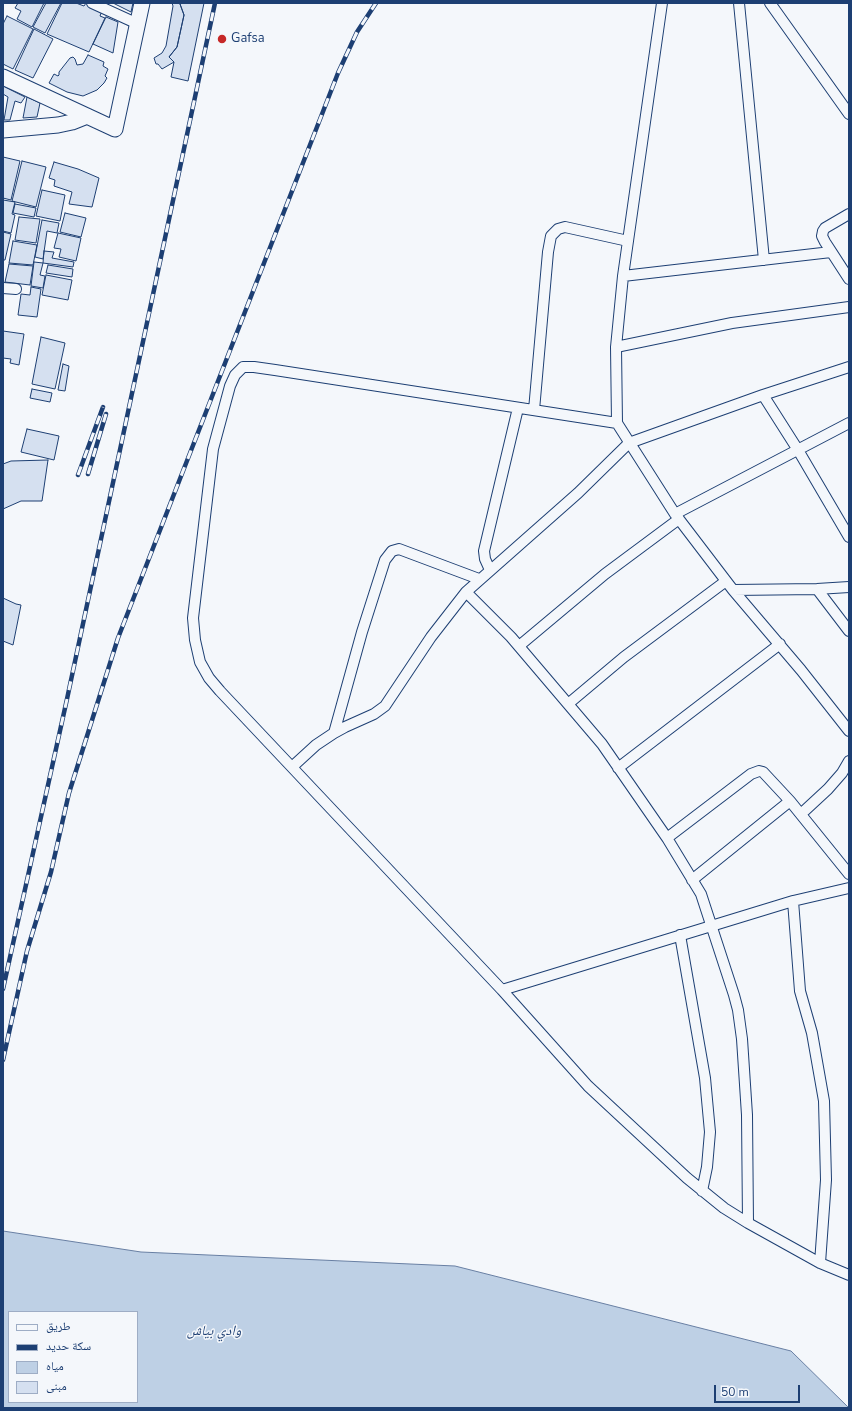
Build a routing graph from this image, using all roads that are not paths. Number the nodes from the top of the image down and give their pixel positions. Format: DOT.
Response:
graph roads {
  1 [pos="92,3"];
  2 [pos="142,3"];
  3 [pos="662,3"];
  4 [pos="739,3"];
  5 [pos="770,3"];
  6 [pos="138,24"];
  7 [pos="3,77"];
  8 [pos="849,114"];
  9 [pos="87,116"];
  10 [pos="3,130"];
  11 [pos="849,214"];
  12 [pos="628,241"];
  13 [pos="831,252"];
  14 [pos="764,260"];
  15 [pos="622,276"];
  16 [pos="849,279"];
  17 [pos="3,288"];
  18 [pos="16,289"];
  19 [pos="849,307"];
  20 [pos="616,347"];
  21 [pos="849,367"];
  22 [pos="763,395"];
  23 [pos="518,408"];
  24 [pos="534,410"];
  25 [pos="617,424"];
  26 [pos="849,424"];
  27 [pos="629,442"];
  28 [pos="798,450"];
  29 [pos="677,516"];
  30 [pos="849,537"];
  31 [pos="490,570"];
  32 [pos="479,579"];
  33 [pos="726,581"];
  34 [pos="849,587"];
  35 [pos="817,589"];
  36 [pos="733,590"];
  37 [pos="466,592"];
  38 [pos="849,631"];
  39 [pos="780,644"];
  40 [pos="519,646"];
  41 [pos="568,704"];
  42 [pos="849,732"];
  43 [pos="334,733"];
  44 [pos="849,761"];
  45 [pos="292,767"];
  46 [pos="618,768"];
  47 [pos="790,801"];
  48 [pos="801,814"];
  49 [pos="667,838"];
  50 [pos="849,874"];
  51 [pos="692,880"];
  52 [pos="849,888"];
  53 [pos="793,901"];
  54 [pos="711,927"];
  55 [pos="680,935"];
  56 [pos="502,990"];
  57 [pos="702,1191"];
  58 [pos="748,1223"];
  59 [pos="820,1263"];
  60 [pos="849,1275"];
  1 -- 6 [label="street"];
  2 -- 6 [label="street"];
  3 -- 12 [label="street"];
  4 -- 14 [label="street"];
  5 -- 8 [label="street"];
  6 -- 9 [label="street"];
  7 -- 9 [label="street"];
  9 -- 10 [label="street"];
  11 -- 13 [label="street"];
  12 -- 15 [label="street"];
  12 -- 24 [label="street"];
  13 -- 14 [label="street"];
  13 -- 16 [label="street"];
  14 -- 15 [label="street"];
  15 -- 20 [label="street"];
  17 -- 18 [label="street"];
  19 -- 20 [label="street"];
  20 -- 25 [label="street"];
  21 -- 22 [label="street"];
  22 -- 27 [label="street"];
  22 -- 28 [label="street"];
  23 -- 24 [label="street"];
  23 -- 31 [label="street"];
  23 -- 45 [label="street"];
  24 -- 25 [label="street"];
  25 -- 27 [label="street"];
  26 -- 28 [label="street"];
  27 -- 29 [label="street"];
  27 -- 31 [label="street"];
  28 -- 29 [label="street"];
  28 -- 30 [label="street"];
  29 -- 33 [label="street"];
  29 -- 40 [label="street"];
  31 -- 32 [label="street"];
  32 -- 37 [label="street"];
  32 -- 43 [label="street"];
  33 -- 36 [label="street"];
  33 -- 41 [label="street"];
  34 -- 35 [label="street"];
  35 -- 36 [label="street"];
  35 -- 38 [label="street"];
  36 -- 39 [label="street"];
  37 -- 40 [label="street"];
  37 -- 43 [label="street"];
  39 -- 42 [label="street"];
  39 -- 46 [label="street"];
  40 -- 41 [label="street"];
  41 -- 46 [label="street"];
  43 -- 45 [label="street"];
  44 -- 48 [label="street"];
  45 -- 56 [label="street"];
  46 -- 49 [label="street"];
  47 -- 48 [label="street"];
  47 -- 49 [label="street"];
  47 -- 51 [label="street"];
  48 -- 50 [label="street"];
  49 -- 51 [label="street"];
  51 -- 54 [label="street"];
  52 -- 53 [label="street"];
  53 -- 54 [label="street"];
  53 -- 59 [label="street"];
  54 -- 55 [label="street"];
  54 -- 58 [label="street"];
  55 -- 56 [label="street"];
  55 -- 57 [label="street"];
  56 -- 57 [label="street"];
  57 -- 58 [label="street"];
  58 -- 59 [label="street"];
  59 -- 60 [label="street"];
}
